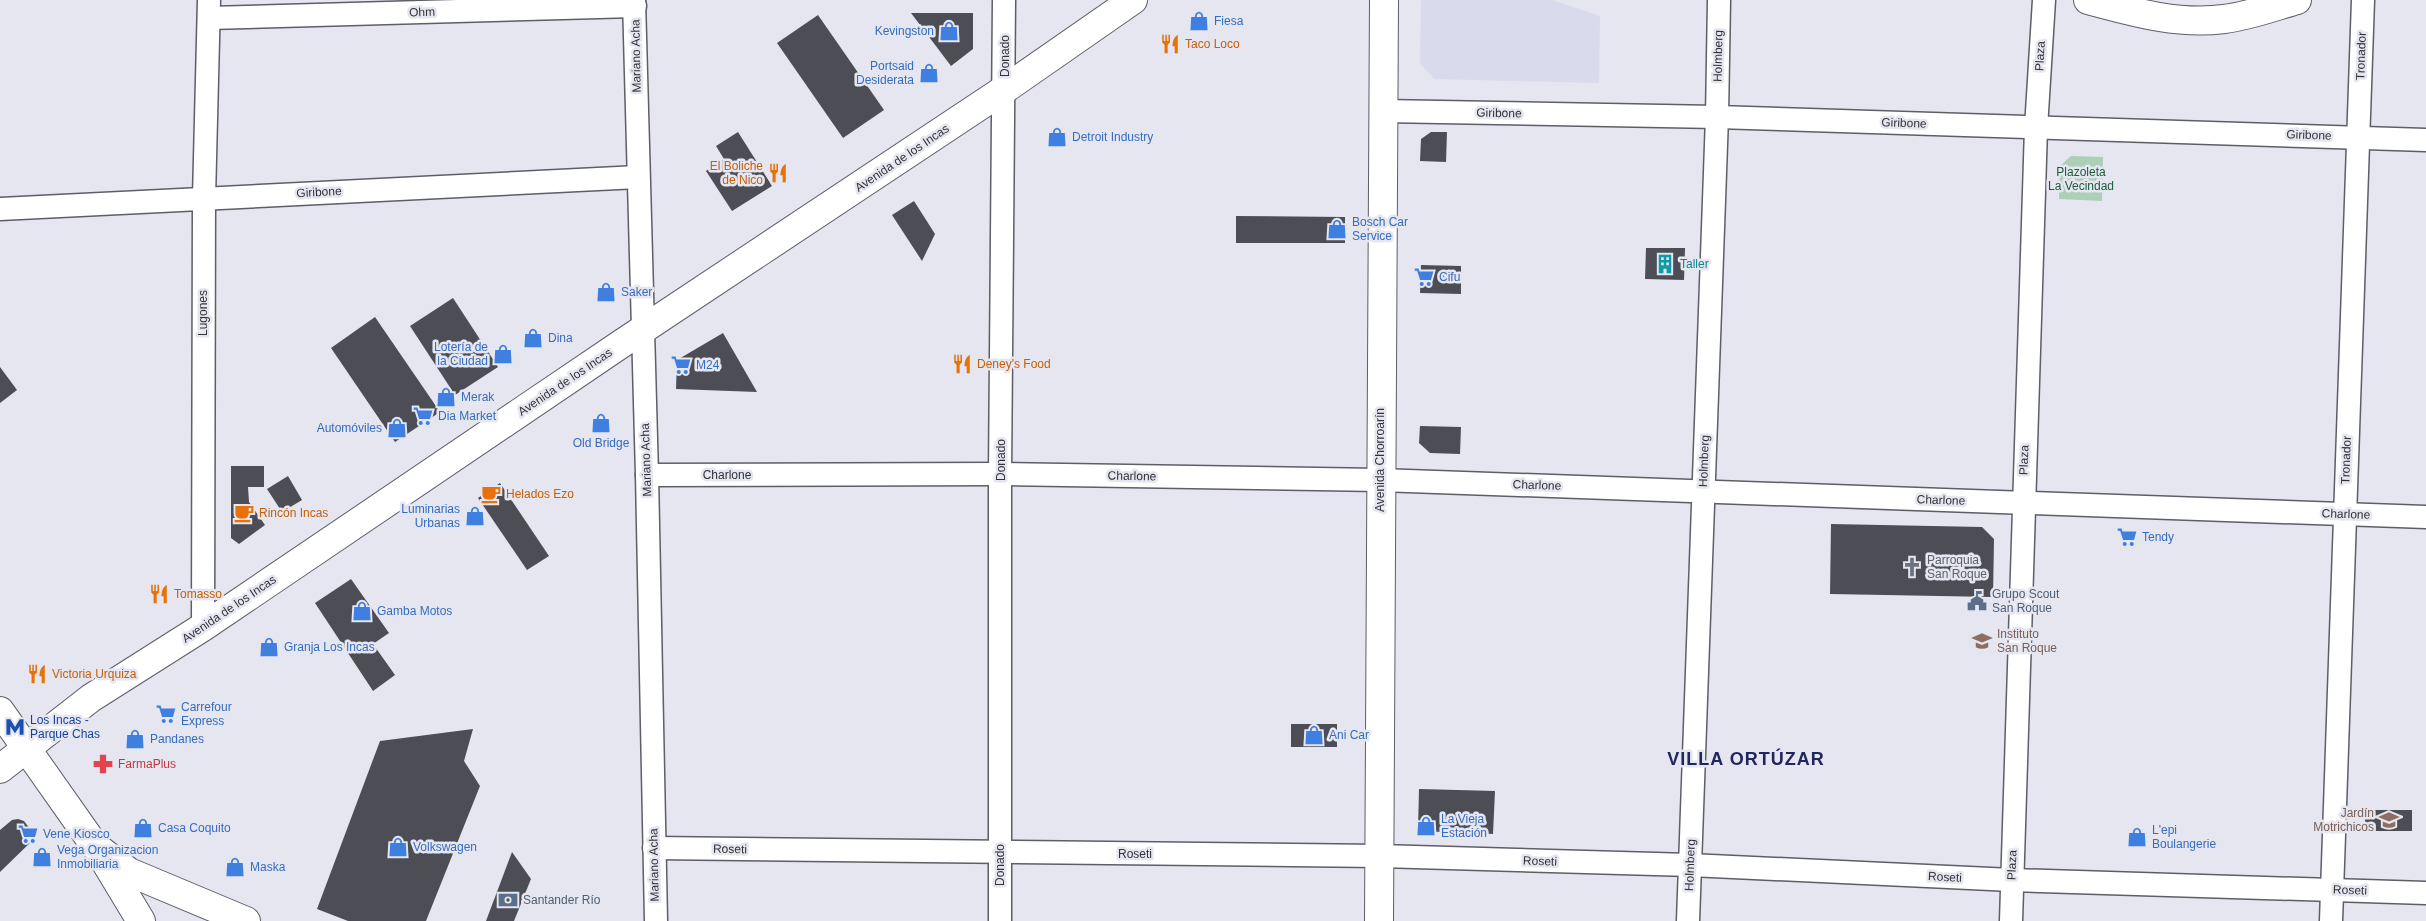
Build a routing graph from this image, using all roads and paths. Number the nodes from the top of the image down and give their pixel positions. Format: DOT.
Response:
graph roads {
  1 [pos="1004,0"];
  2 [pos="1134,0"];
  3 [pos="1384,0"];
  4 [pos="1719,0"];
  5 [pos="2044,0"];
  6 [pos="2088,0"];
  7 [pos="2298,0"];
  8 [pos="2363,0"];
  9 [pos="634,3"];
  10 [pos="209,9"];
  11 [pos="1005,89"];
  12 [pos="1382,111"];
  13 [pos="1717,117"];
  14 [pos="2036,128"];
  15 [pos="2358,136"];
  16 [pos="2426,140"];
  17 [pos="638,177"];
  18 [pos="204,198"];
  19 [pos="0,209"];
  20 [pos="642,331"];
  21 [pos="1000,474"];
  22 [pos="647,475"];
  23 [pos="1380,480"];
  24 [pos="1703,490"];
  25 [pos="2022,502"];
  26 [pos="2344,514"];
  27 [pos="2426,517"];
  28 [pos="203,627"];
  29 [pos="0,711"];
  30 [pos="26,747"];
  31 [pos="0,769"];
  32 [pos="95,846"];
  33 [pos="654,848"];
  34 [pos="1000,852"];
  35 [pos="1380,856"];
  36 [pos="1690,865"];
  37 [pos="2012,880"];
  38 [pos="2332,890"];
  39 [pos="2426,893"];
  40 [pos="229,918"];
  41 [pos="141,921"];
  42 [pos="656,921"];
  43 [pos="1000,921"];
  44 [pos="1380,921"];
  45 [pos="1688,921"];
  46 [pos="2010,921"];
  47 [pos="2331,921"];
  1 -- 11 [label="street, Donado"];
  2 -- 11 [label="main road, Avenida de los Incas"];
  3 -- 12 [label="main road, Avenida Chorroarín"];
  4 -- 13 [label="street, Holmberg"];
  5 -- 14 [label="street, Plaza"];
  6 -- 7 [label="main road"];
  8 -- 15 [label="street, Tronador"];
  9 -- 10 [label="street, Ohm"];
  9 -- 17 [label="street, Mariano Acha"];
  10 -- 18 [label="street, Lugones"];
  11 -- 20 [label="main road, Avenida de los Incas"];
  11 -- 21 [label="street, Donado"];
  12 -- 13 [label="street, Giribone"];
  12 -- 23 [label="main road, Avenida Chorroarín"];
  13 -- 14 [label="street, Giribone"];
  13 -- 24 [label="street, Holmberg"];
  14 -- 15 [label="street, Giribone"];
  14 -- 25 [label="street, Plaza"];
  15 -- 16 [label="street, Giribone"];
  15 -- 26 [label="street, Tronador"];
  17 -- 18 [label="street, Giribone"];
  17 -- 20 [label="street, Mariano Acha"];
  18 -- 19 [label="street, Giribone"];
  18 -- 28 [label="street, Lugones"];
  20 -- 22 [label="street, Mariano Acha"];
  20 -- 28 [label="main road, Avenida de los Incas"];
  21 -- 22 [label="street, Charlone"];
  21 -- 23 [label="street, Charlone"];
  21 -- 34 [label="street, Donado"];
  22 -- 33 [label="street, Mariano Acha"];
  23 -- 24 [label="street, Charlone"];
  23 -- 35 [label="main road, Avenida Chorroarín"];
  24 -- 25 [label="street, Charlone"];
  24 -- 36 [label="street, Holmberg"];
  25 -- 26 [label="street, Charlone"];
  25 -- 37 [label="street, Plaza"];
  26 -- 27 [label="street, Charlone"];
  26 -- 38 [label="street, Tronador"];
  28 -- 30 [label="main road, Avenida de los Incas"];
  29 -- 30 [label="main road"];
  30 -- 31 [label="main road, Avenida de los Incas"];
  30 -- 32 [label="main road"];
  32 -- 40 [label="main road"];
  32 -- 41 [label="main road"];
  33 -- 34 [label="street, Roseti"];
  33 -- 42 [label="street, Mariano Acha"];
  34 -- 35 [label="street, Roseti"];
  34 -- 43 [label="street, Donado"];
  35 -- 36 [label="street, Roseti"];
  35 -- 44 [label="main road, Avenida Chorroarín"];
  36 -- 37 [label="street, Roseti"];
  36 -- 45 [label="street, Holmberg"];
  37 -- 38 [label="street, Roseti"];
  37 -- 46 [label="street, Plaza"];
  38 -- 39 [label="street, Roseti"];
  38 -- 47 [label="street, Tronador"];
}
